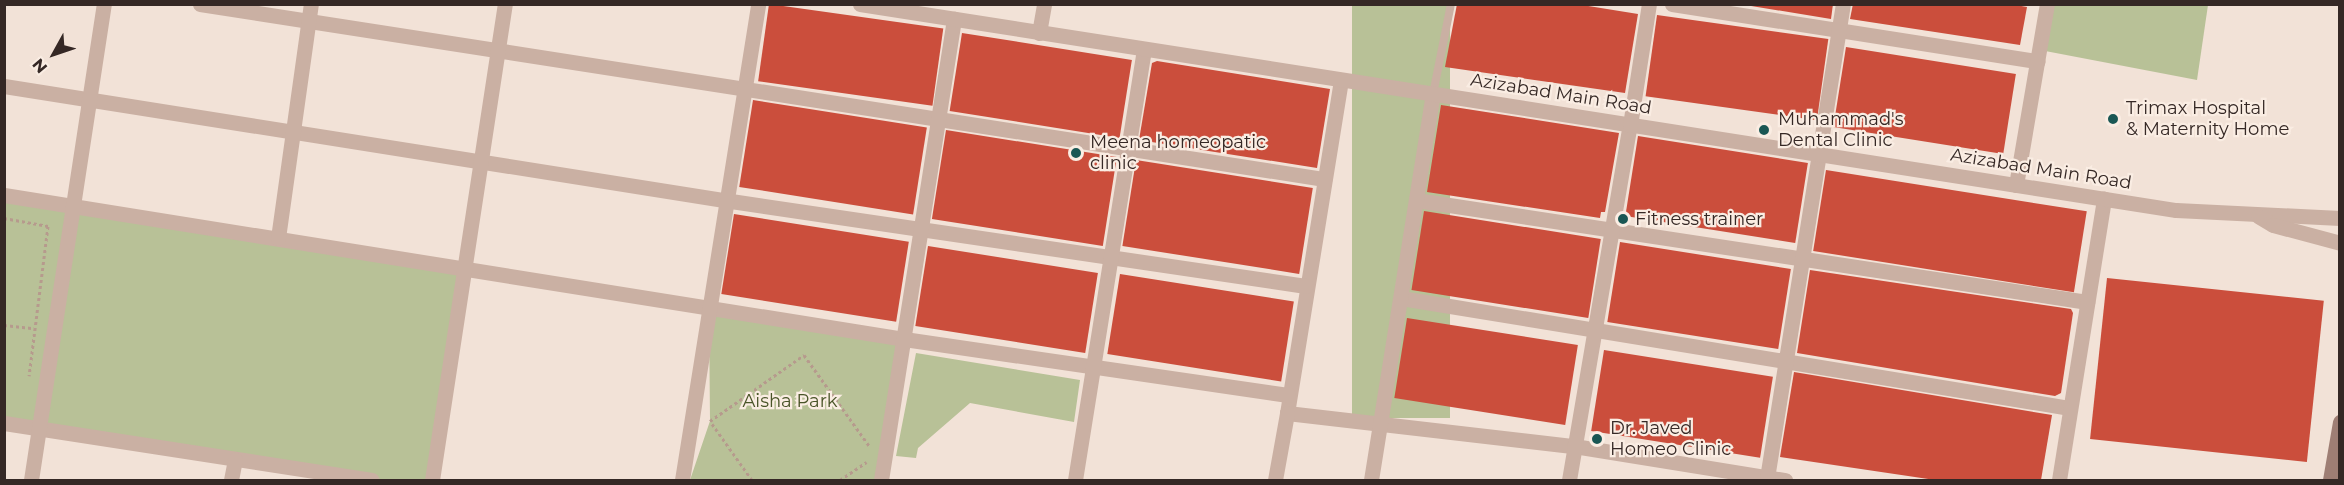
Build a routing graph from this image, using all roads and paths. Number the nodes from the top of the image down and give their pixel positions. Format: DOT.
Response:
graph roads {
  1 [pos="105,4"];
  2 [pos="200,4"];
  3 [pos="311,4"];
  4 [pos="505,4"];
  5 [pos="758,4"];
  6 [pos="860,4"];
  7 [pos="1044,4"];
  8 [pos="1451,4"];
  9 [pos="1649,4"];
  10 [pos="1672,4"];
  11 [pos="1843,4"];
  12 [pos="2047,4"];
  13 [pos="954,19"];
  14 [pos="309,21"];
  15 [pos="1839,30"];
  16 [pos="1040,33"];
  17 [pos="1144,49"];
  18 [pos="498,51"];
  19 [pos="2038,61"];
  20 [pos="1341,80"];
  21 [pos="4,86"];
  22 [pos="744,89"];
  23 [pos="1433,94"];
  24 [pos="90,99"];
  25 [pos="939,119"];
  26 [pos="1630,125"];
  27 [pos="293,130"];
  28 [pos="1128,149"];
  29 [pos="1819,154"];
  30 [pos="481,159"];
  31 [pos="1324,179"];
  32 [pos="2016,185"];
  33 [pos="4,195"];
  34 [pos="2104,199"];
  35 [pos="724,200"];
  36 [pos="1416,200"];
  37 [pos="74,206"];
  38 [pos="2258,216"];
  39 [pos="4,218"];
  40 [pos="2340,218"];
  41 [pos="922,227"];
  42 [pos="1614,232"];
  43 [pos="278,238"];
  44 [pos="2340,243"];
  45 [pos="1111,256"];
  46 [pos="1802,260"];
  47 [pos="464,268"];
  48 [pos="1306,286"];
  49 [pos="1401,298"];
  50 [pos="2087,302"];
  51 [pos="709,309"];
  52 [pos="4,325"];
  53 [pos="34,328"];
  54 [pos="1594,330"];
  55 [pos="904,339"];
  56 [pos="1786,361"];
  57 [pos="1093,369"];
  58 [pos="28,388"];
  59 [pos="1288,395"];
  60 [pos="2070,408"];
  61 [pos="1287,413"];
  62 [pos="2340,422"];
  63 [pos="4,423"];
  64 [pos="1379,425"];
  65 [pos="39,428"];
  66 [pos="1574,446"];
  67 [pos="235,459"];
  68 [pos="1767,478"];
  69 [pos="31,480"];
  70 [pos="231,480"];
  71 [pos="372,480"];
  72 [pos="432,480"];
  73 [pos="682,480"];
  74 [pos="752,480"];
  75 [pos="840,480"];
  76 [pos="882,480"];
  77 [pos="1075,480"];
  78 [pos="1275,480"];
  79 [pos="1371,480"];
  80 [pos="1569,480"];
  81 [pos="1785,480"];
  82 [pos="2059,480"];
  83 [pos="2330,480"];
  1 -- 24 [label="street"];
  2 -- 14 [label="street"];
  3 -- 14 [label="street"];
  4 -- 18 [label="street"];
  5 -- 22 [label="street"];
  6 -- 13 [label="street, Azizabad Main Road"];
  7 -- 16 [label="street"];
  8 -- 23 [label="lane"];
  9 -- 26 [label="street"];
  10 -- 15 [label="street"];
  11 -- 15 [label="street"];
  12 -- 19 [label="street"];
  13 -- 16 [label="street, Azizabad Main Road"];
  13 -- 25 [label="street"];
  14 -- 18 [label="street"];
  14 -- 27 [label="street"];
  15 -- 19 [label="street"];
  15 -- 29 [label="street"];
  16 -- 17 [label="street, Azizabad Main Road"];
  17 -- 20 [label="street, Azizabad Main Road"];
  17 -- 28 [label="street"];
  18 -- 22 [label="street"];
  18 -- 30 [label="street"];
  19 -- 32 [label="street"];
  20 -- 23 [label="street, Azizabad Main Road"];
  20 -- 31 [label="street"];
  21 -- 24 [label="street"];
  22 -- 25 [label="street"];
  22 -- 35 [label="street"];
  23 -- 26 [label="street, Azizabad Main Road"];
  23 -- 36 [label="street"];
  24 -- 27 [label="street"];
  24 -- 37 [label="street"];
  25 -- 28 [label="street"];
  25 -- 41 [label="street"];
  26 -- 29 [label="street, Azizabad Main Road"];
  26 -- 42 [label="street"];
  27 -- 30 [label="street"];
  27 -- 43 [label="street"];
  28 -- 31 [label="street"];
  28 -- 45 [label="street"];
  29 -- 32 [label="street, Azizabad Main Road"];
  29 -- 46 [label="street"];
  30 -- 35 [label="street"];
  30 -- 47 [label="street"];
  31 -- 48 [label="street"];
  32 -- 34 [label="street, Azizabad Main Road"];
  33 -- 37 [label="street"];
  34 -- 38 [label="street, Azizabad Main Road"];
  34 -- 50 [label="street"];
  35 -- 41 [label="street"];
  35 -- 51 [label="street"];
  36 -- 42 [label="street"];
  36 -- 49 [label="street"];
  37 -- 43 [label="street"];
  37 -- 65 [label="street"];
  38 -- 40 [label="street, Azizabad Main Road"];
  38 -- 44 [label="street, Azizabad Main Road"];
  39 -- 53 [label="path"];
  41 -- 45 [label="street"];
  41 -- 55 [label="street"];
  42 -- 46 [label="street"];
  42 -- 54 [label="street"];
  43 -- 47 [label="street"];
  45 -- 48 [label="street"];
  45 -- 57 [label="street"];
  46 -- 50 [label="street"];
  46 -- 56 [label="street"];
  47 -- 51 [label="street"];
  47 -- 72 [label="street"];
  48 -- 59 [label="street"];
  49 -- 54 [label="street"];
  49 -- 64 [label="street"];
  50 -- 60 [label="street"];
  51 -- 55 [label="street"];
  51 -- 73 [label="street"];
  52 -- 53 [label="path"];
  53 -- 58 [label="path"];
  54 -- 56 [label="street"];
  54 -- 66 [label="street"];
  55 -- 57 [label="street"];
  55 -- 76 [label="street"];
  56 -- 60 [label="street"];
  56 -- 68 [label="street"];
  57 -- 59 [label="street"];
  57 -- 77 [label="street"];
  59 -- 61 [label="street"];
  60 -- 82 [label="street"];
  61 -- 64 [label="street"];
  61 -- 78 [label="street"];
  62 -- 83 [label="main road"];
  63 -- 65 [label="street"];
  64 -- 66 [label="street"];
  64 -- 79 [label="street"];
  65 -- 67 [label="street"];
  65 -- 69 [label="street"];
  66 -- 68 [label="street"];
  66 -- 80 [label="street"];
  67 -- 70 [label="street"];
  67 -- 71 [label="street"];
  68 -- 81 [label="street"];
  74 -- 75 [label="path"];
}
